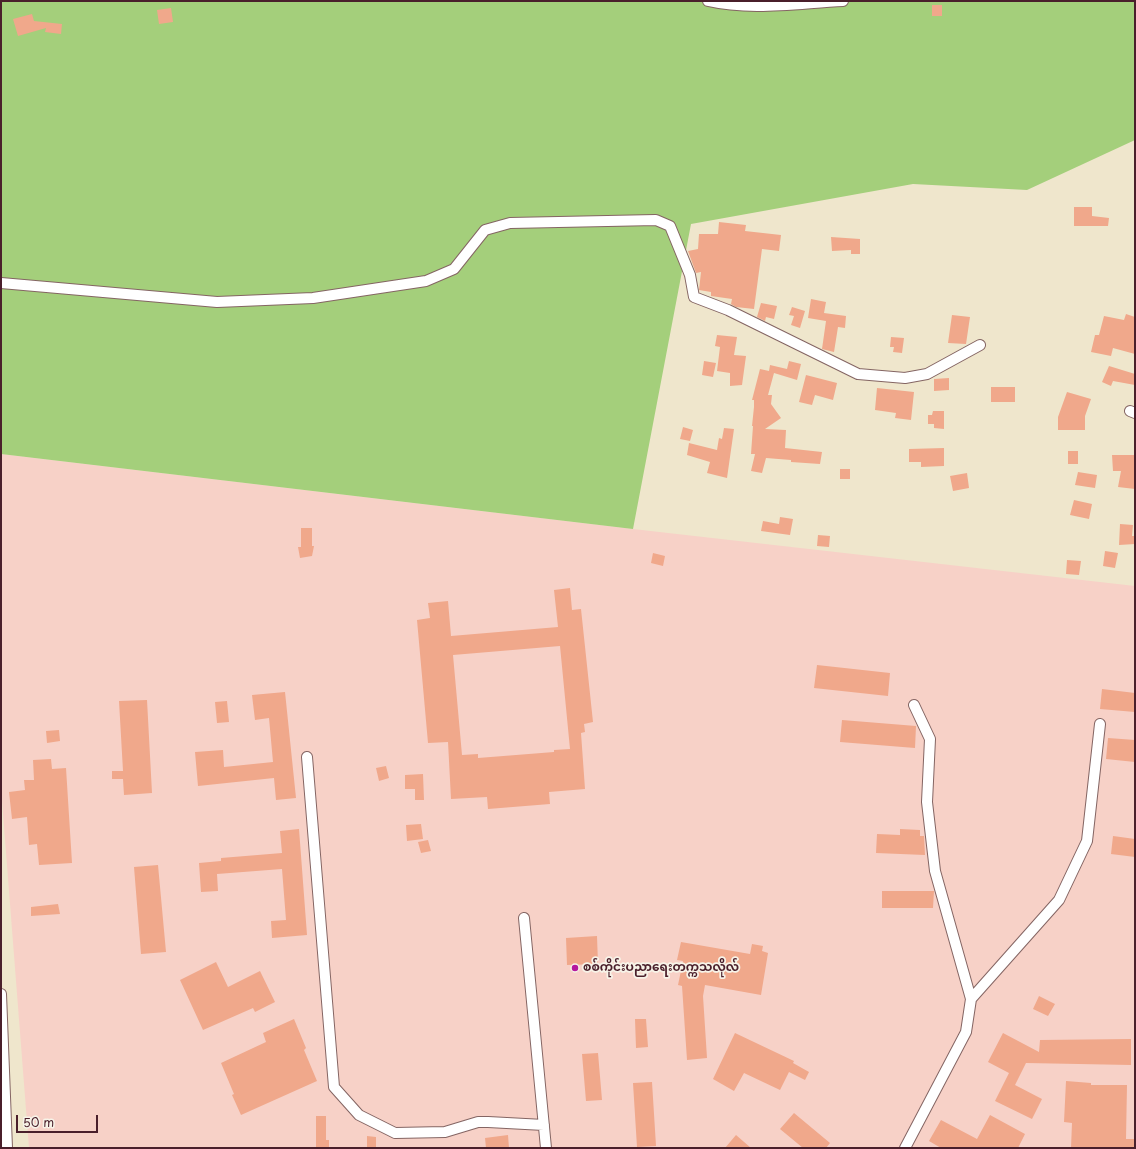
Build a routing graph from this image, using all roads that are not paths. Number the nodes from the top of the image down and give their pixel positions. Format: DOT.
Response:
graph roads {
  1 [pos="708,1"];
  2 [pos="843,1"];
  3 [pos="1,283"];
  4 [pos="980,345"];
  5 [pos="914,705"];
  6 [pos="1100,724"];
  7 [pos="307,757"];
  8 [pos="524,918"];
  9 [pos="1,994"];
  10 [pos="971,999"];
  11 [pos="544,1126"];
  12 [pos="7,1148"];
  13 [pos="546,1148"];
  14 [pos="905,1148"];
  1 -- 2 [label="street"];
  3 -- 4 [label="street"];
  5 -- 10 [label="street"];
  6 -- 10 [label="street"];
  7 -- 11 [label="street"];
  8 -- 11 [label="street"];
  9 -- 12 [label="street"];
  10 -- 14 [label="street"];
  11 -- 13 [label="street"];
}
